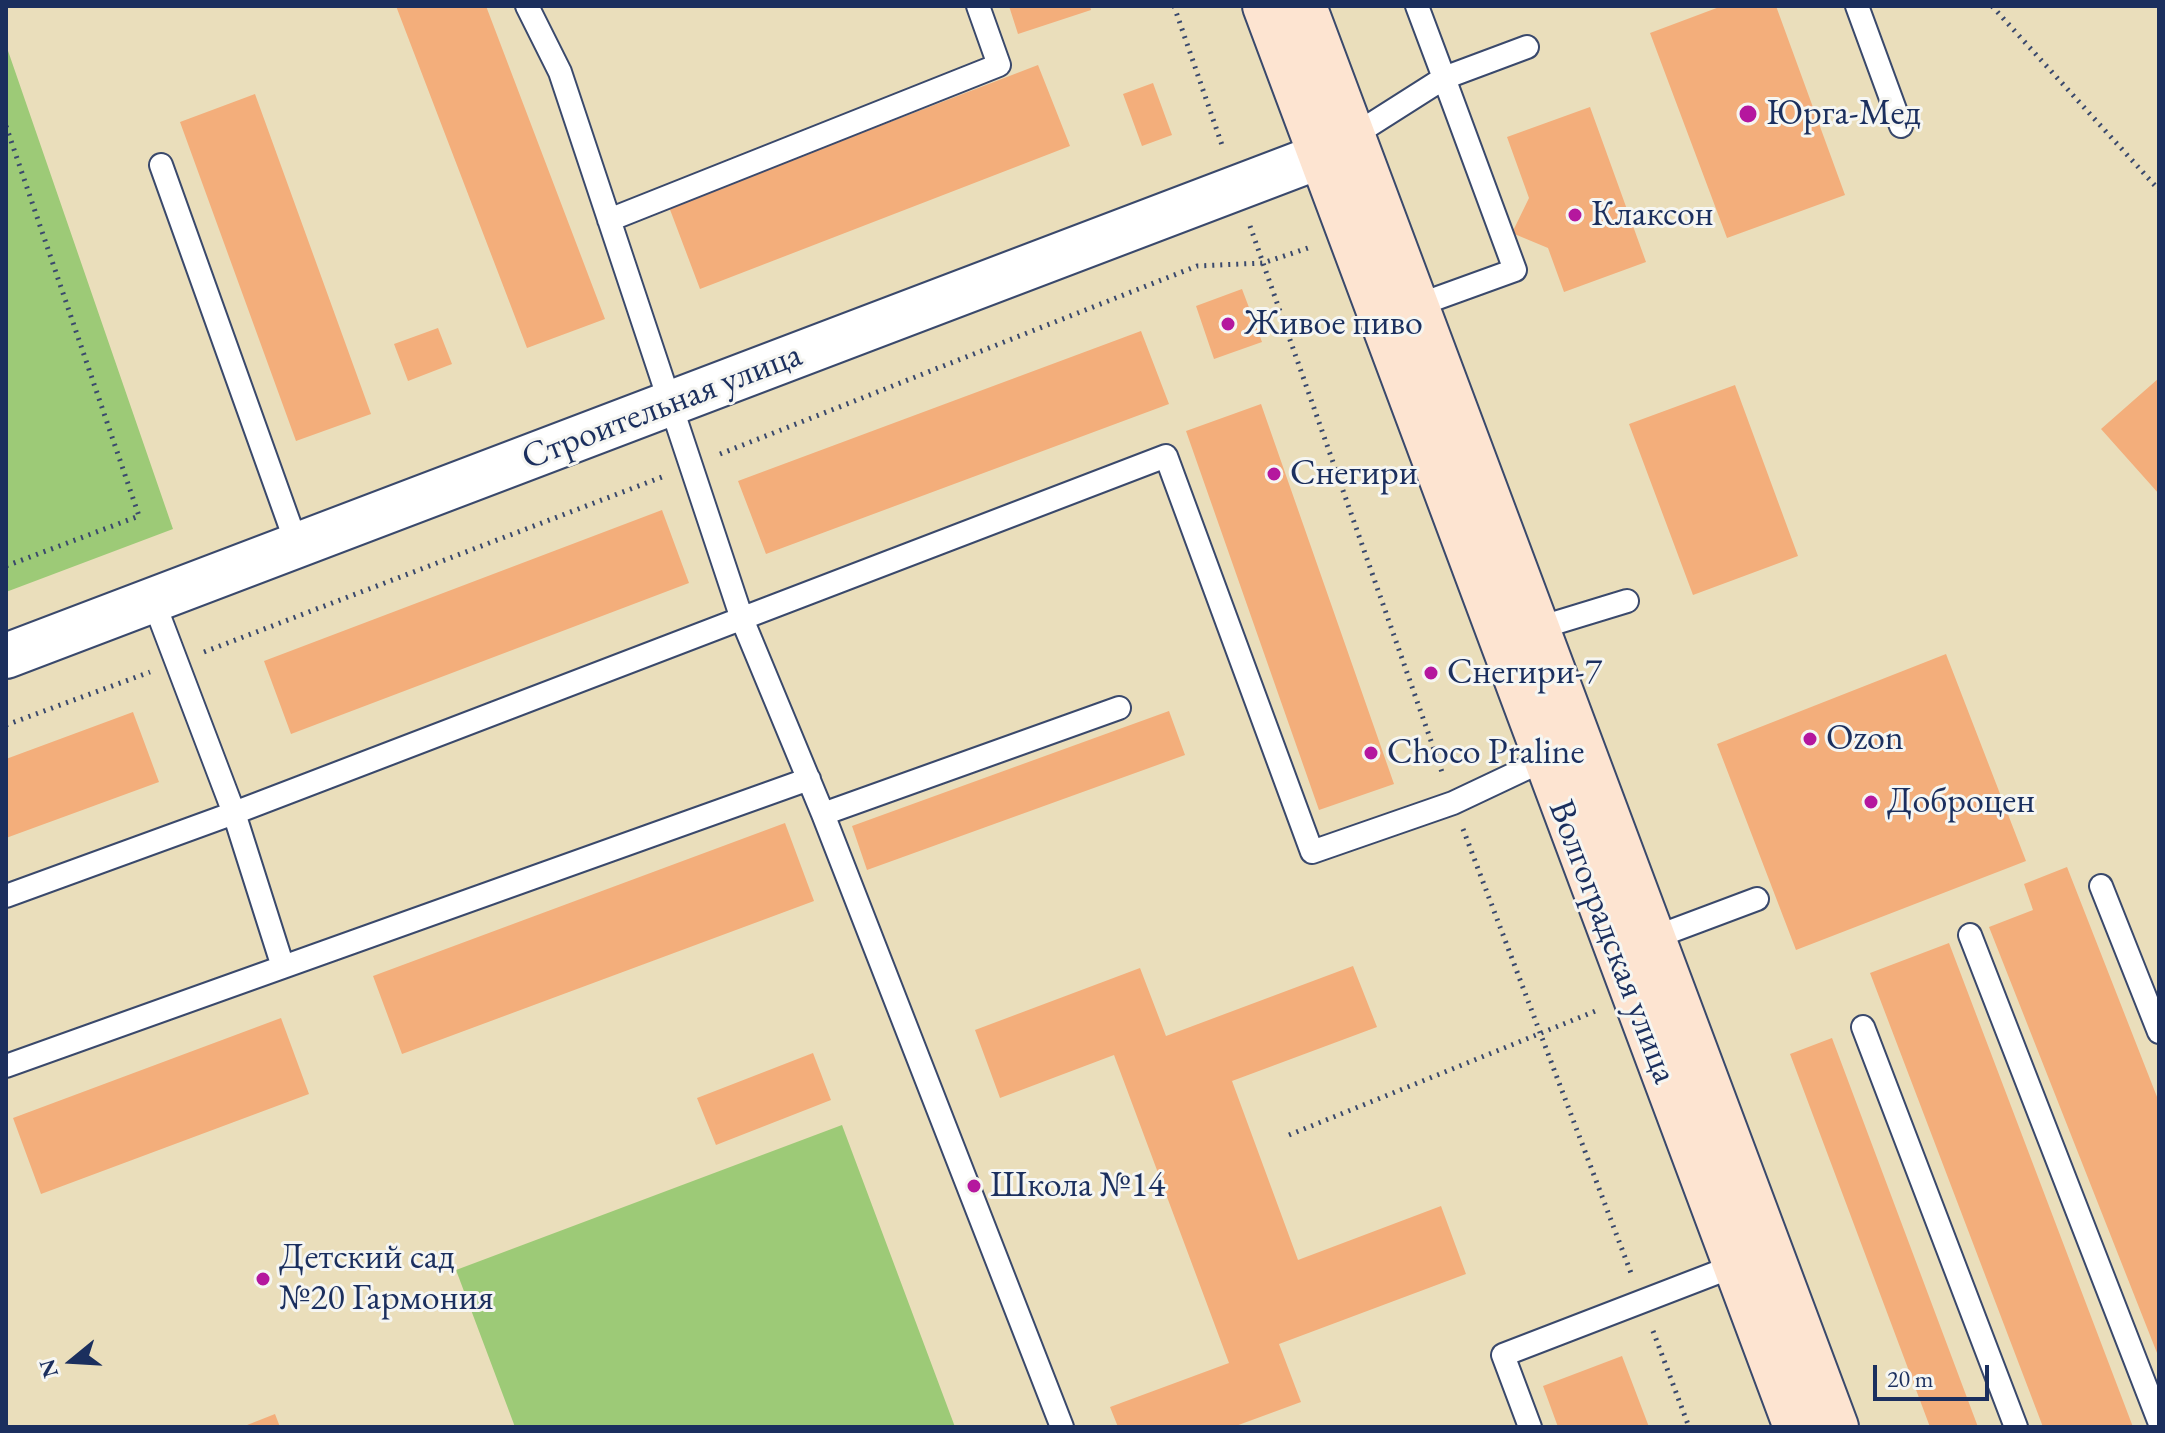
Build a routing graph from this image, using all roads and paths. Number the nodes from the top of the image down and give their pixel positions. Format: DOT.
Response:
graph roads {
  1 [pos="527,6"];
  2 [pos="978,6"];
  3 [pos="1174,6"];
  4 [pos="1265,6"];
  5 [pos="1304,6"];
  6 [pos="1417,6"];
  7 [pos="1857,6"];
  8 [pos="1992,6"];
  9 [pos="1527,47"];
  10 [pos="1444,78"];
  11 [pos="6,126"];
  12 [pos="1901,126"];
  13 [pos="1336,147"];
  14 [pos="161,165"];
  15 [pos="1238,188"];
  16 [pos="2159,190"];
  17 [pos="609,220"];
  18 [pos="1398,313"];
  19 [pos="669,404"];
  20 [pos="297,545"];
  21 [pos="6,566"];
  22 [pos="153,600"];
  23 [pos="1627,601"];
  24 [pos="742,619"];
  25 [pos="1518,635"];
  26 [pos="6,656"];
  27 [pos="1119,708"];
  28 [pos="1544,760"];
  29 [pos="809,779"];
  30 [pos="1453,803"];
  31 [pos="234,813"];
  32 [pos="823,814"];
  33 [pos="2101,886"];
  34 [pos="6,896"];
  35 [pos="1757,899"];
  36 [pos="1970,935"];
  37 [pos="1653,938"];
  38 [pos="283,967"];
  39 [pos="1633,996"];
  40 [pos="1863,1027"];
  41 [pos="2159,1032"];
  42 [pos="1540,1033"];
  43 [pos="6,1066"];
  44 [pos="1289,1135"];
  45 [pos="1734,1266"];
  46 [pos="1641,1301"];
  47 [pos="2159,1421"];
  48 [pos="1062,1427"];
  49 [pos="1530,1427"];
  50 [pos="1689,1427"];
  51 [pos="1796,1427"];
  52 [pos="1836,1427"];
  53 [pos="2016,1427"];
  1 -- 17 [label="lane"];
  2 -- 17 [label="lane"];
  3 -- 15 [label="path"];
  4 -- 13 [label="main road, Волгоградская улица"];
  5 -- 13 [label="main road"];
  6 -- 10 [label="lane"];
  7 -- 12 [label="lane"];
  8 -- 16 [label="path"];
  9 -- 10 [label="lane"];
  10 -- 13 [label="lane"];
  10 -- 18 [label="lane"];
  11 -- 21 [label="path"];
  13 -- 15 [label="street, Строительная улица"];
  13 -- 18 [label="main road, Волгоградская улица"];
  14 -- 20 [label="lane"];
  15 -- 19 [label="street, Строительная улица"];
  15 -- 30 [label="path"];
  17 -- 19 [label="lane"];
  18 -- 25 [label="main road, Волгоградская улица"];
  19 -- 20 [label="street, Строительная улица"];
  19 -- 24 [label="lane"];
  20 -- 22 [label="street, Строительная улица"];
  22 -- 26 [label="street, Строительная улица"];
  22 -- 31 [label="lane"];
  23 -- 25 [label="lane"];
  24 -- 29 [label="lane"];
  24 -- 30 [label="lane"];
  24 -- 31 [label="lane"];
  25 -- 28 [label="main road, Волгоградская улица"];
  25 -- 37 [label="main road"];
  27 -- 32 [label="lane"];
  28 -- 30 [label="lane"];
  28 -- 39 [label="main road, Волгоградская улица"];
  29 -- 32 [label="lane"];
  29 -- 38 [label="lane"];
  30 -- 42 [label="path"];
  31 -- 34 [label="lane"];
  31 -- 38 [label="lane"];
  32 -- 48 [label="lane"];
  33 -- 41 [label="lane"];
  35 -- 37 [label="lane"];
  36 -- 47 [label="lane"];
  37 -- 52 [label="main road"];
  38 -- 43 [label="lane"];
  39 -- 42 [label="path"];
  39 -- 45 [label="main road, Волгоградская улица"];
  40 -- 53 [label="lane"];
  42 -- 44 [label="path"];
  42 -- 46 [label="path"];
  45 -- 46 [label="lane"];
  45 -- 51 [label="main road, Волгоградская улица"];
  46 -- 49 [label="lane"];
  46 -- 50 [label="path"];
}
